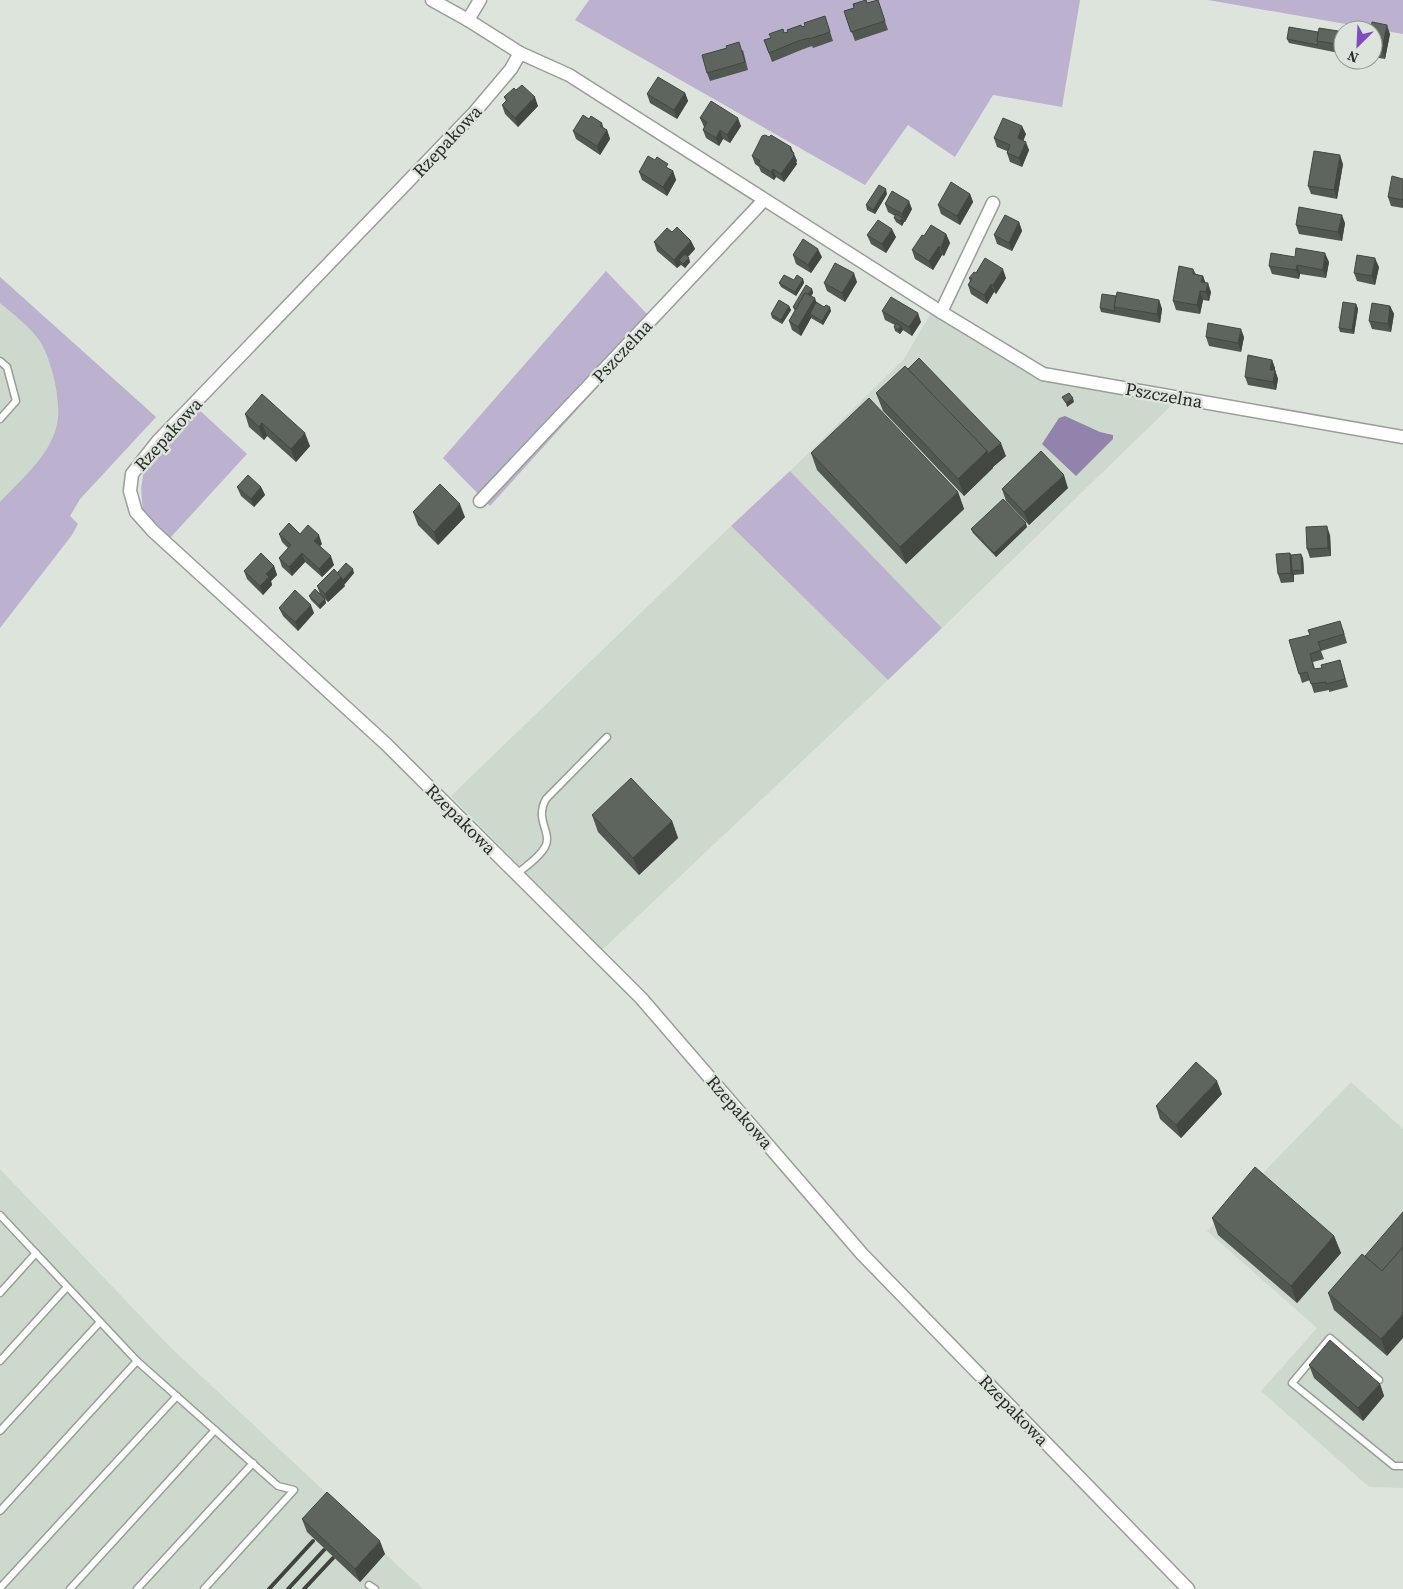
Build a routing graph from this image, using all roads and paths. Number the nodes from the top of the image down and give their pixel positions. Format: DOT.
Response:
graph roads {
  1 [pos="432,0"];
  2 [pos="480,0"];
  3 [pos="468,20"];
  4 [pos="520,53"];
  5 [pos="764,200"];
  6 [pos="993,203"];
  7 [pos="941,312"];
  8 [pos="0,361"];
  9 [pos="0,419"];
  10 [pos="1403,438"];
  11 [pos="480,501"];
  12 [pos="607,737"];
  13 [pos="516,874"];
  14 [pos="0,1215"];
  15 [pos="36,1254"];
  16 [pos="68,1287"];
  17 [pos="0,1293"];
  18 [pos="100,1322"];
  19 [pos="0,1361"];
  20 [pos="137,1361"];
  21 [pos="1379,1380"];
  22 [pos="177,1396"];
  23 [pos="215,1430"];
  24 [pos="0,1431"];
  25 [pos="252,1464"];
  26 [pos="1403,1466"];
  27 [pos="0,1511"];
  28 [pos="0,1588"];
  29 [pos="70,1589"];
  30 [pos="137,1589"];
  31 [pos="204,1589"];
  32 [pos="1188,1589"];
  1 -- 3 [label="street, Pszczelna"];
  2 -- 3 [label="street"];
  3 -- 4 [label="street, Pszczelna"];
  4 -- 5 [label="street, Pszczelna"];
  4 -- 13 [label="street, Rzepakowa"];
  5 -- 7 [label="street, Pszczelna"];
  5 -- 11 [label="street, Pszczelna"];
  6 -- 7 [label="street"];
  7 -- 10 [label="street, Pszczelna"];
  8 -- 9 [label="lane"];
  12 -- 13 [label="lane"];
  13 -- 32 [label="street, Rzepakowa"];
  14 -- 15 [label="lane"];
  15 -- 16 [label="lane"];
  15 -- 17 [label="lane"];
  16 -- 18 [label="lane"];
  16 -- 19 [label="lane"];
  18 -- 20 [label="lane"];
  18 -- 24 [label="lane"];
  20 -- 22 [label="lane"];
  20 -- 27 [label="lane"];
  21 -- 26 [label="lane"];
  22 -- 23 [label="lane"];
  22 -- 28 [label="lane"];
  23 -- 25 [label="lane"];
  23 -- 29 [label="lane"];
  25 -- 30 [label="lane"];
  25 -- 31 [label="lane"];
}
